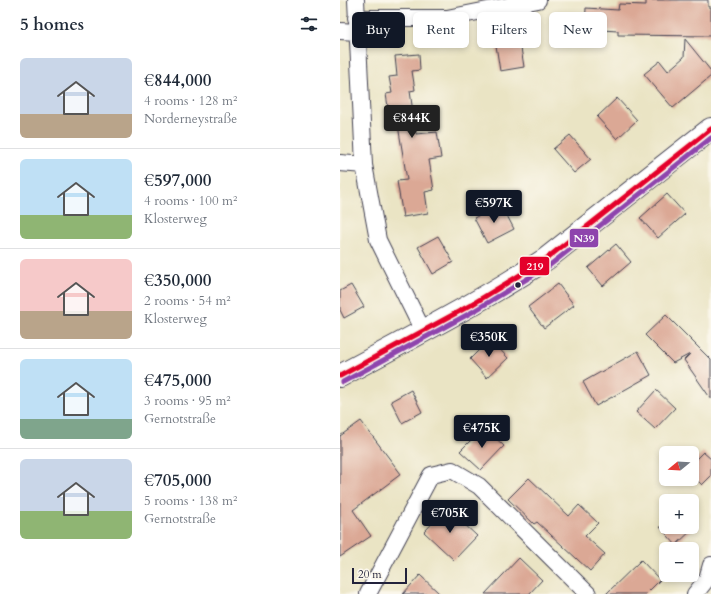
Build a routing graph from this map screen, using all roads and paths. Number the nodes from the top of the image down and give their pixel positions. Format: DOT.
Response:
graph roads {
  1 [pos="356,0"];
  2 [pos="538,0"];
  3 [pos="356,12"];
  4 [pos="405,21"];
  5 [pos="352,26"];
  6 [pos="340,31"];
  7 [pos="357,48"];
  8 [pos="711,129"];
  9 [pos="340,163"];
  10 [pos="364,165"];
  11 [pos="423,331"];
  12 [pos="340,376"];
  13 [pos="711,565"];
  14 [pos="368,594"];
  15 [pos="588,594"];
  16 [pos="695,594"];
  1 -- 3 [label="street"];
  2 -- 4 [label="street"];
  5 -- 6 [label="street"];
  7 -- 10 [label="street"];
  8 -- 11 [label="street"];
  9 -- 10 [label="street"];
  10 -- 11 [label="street"];
  11 -- 12 [label="street"];
  13 -- 16 [label="street"];
  14 -- 15 [label="street"];
}
